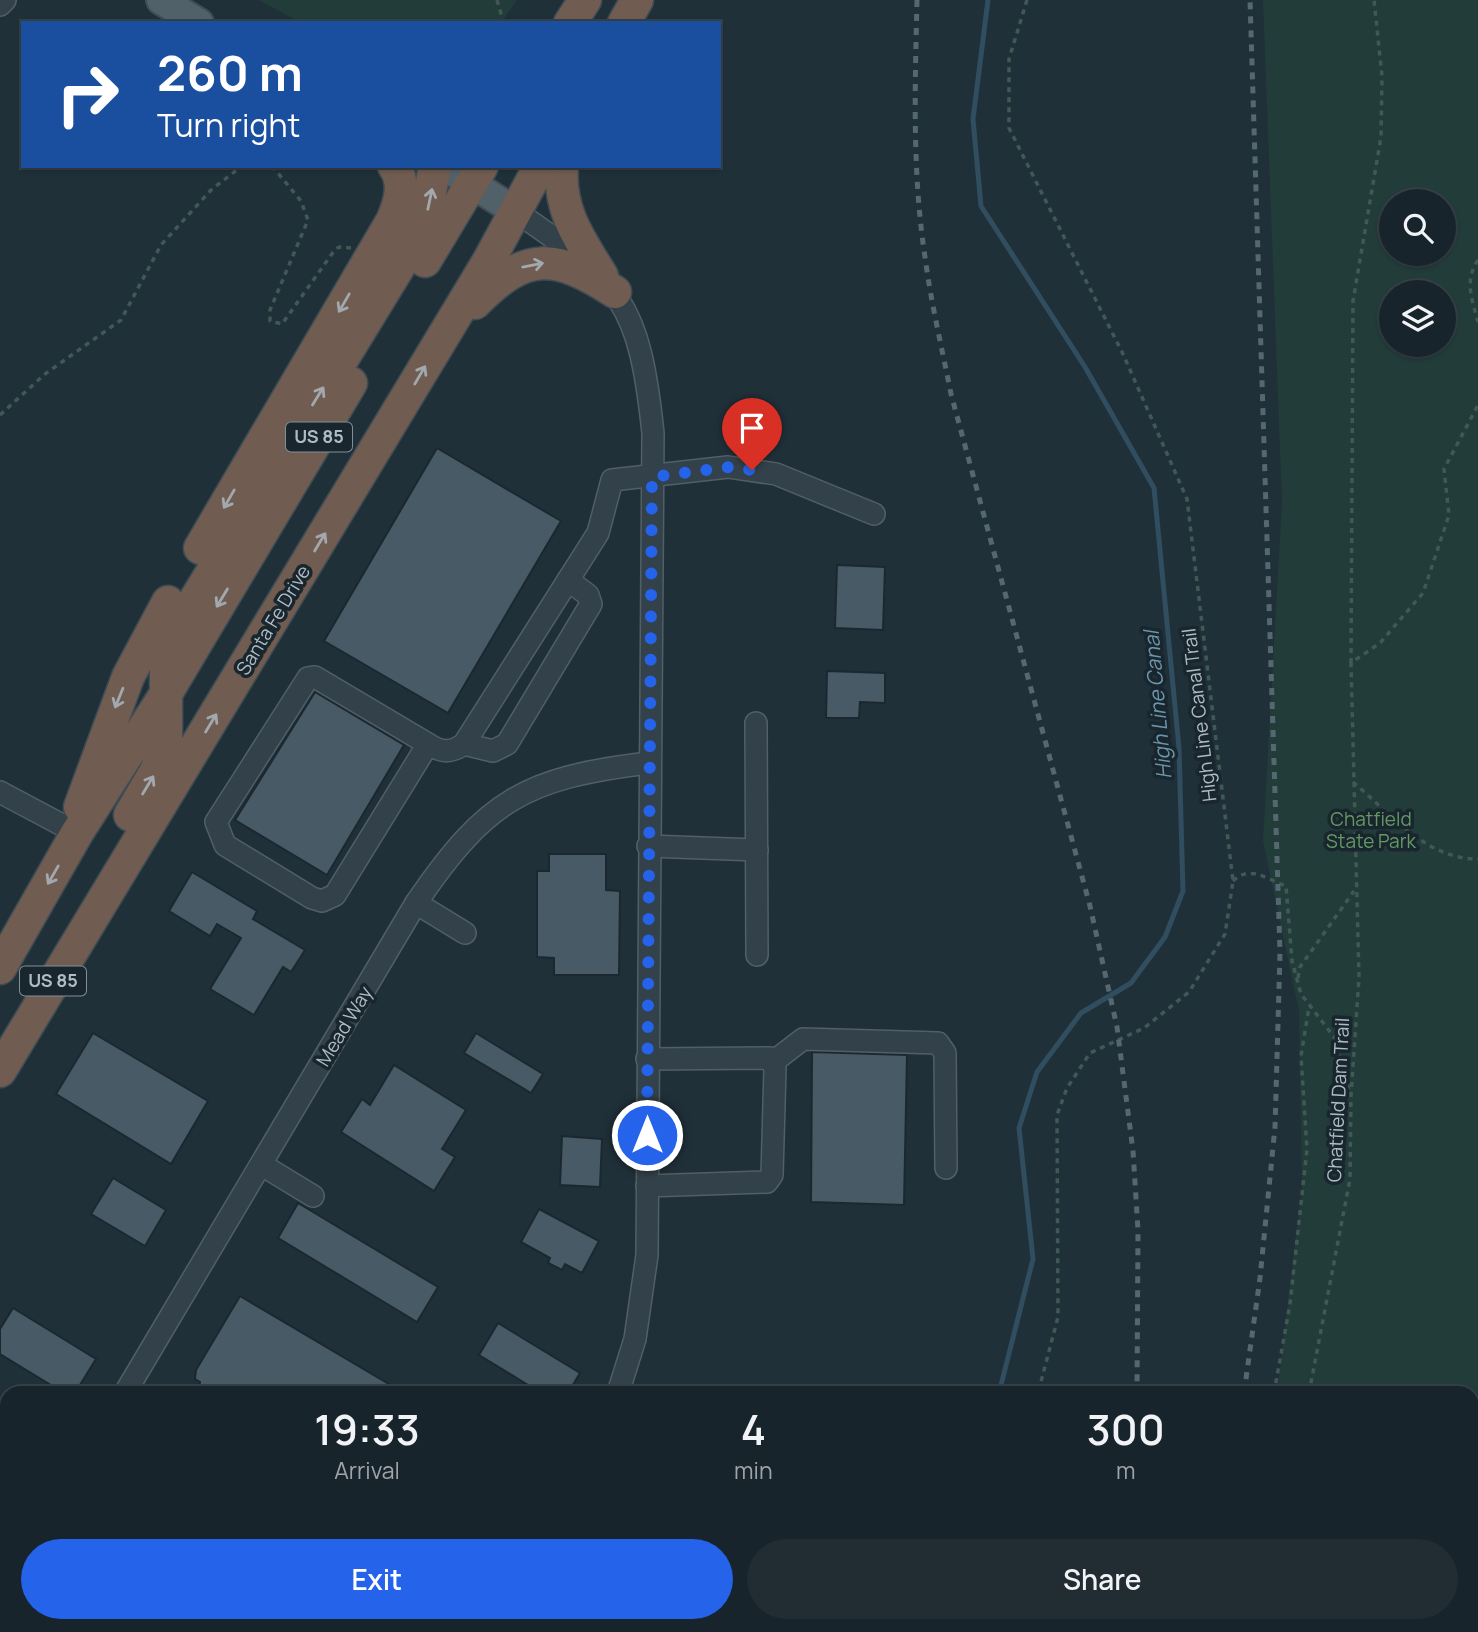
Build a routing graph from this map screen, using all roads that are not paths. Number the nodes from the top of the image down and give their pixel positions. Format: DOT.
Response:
graph roads {
  1 [pos="5,0"];
  2 [pos="161,0"];
  3 [pos="585,0"];
  4 [pos="637,0"];
  5 [pos="0,5"];
  6 [pos="197,21"];
  7 [pos="571,21"];
  8 [pos="625,21"];
  9 [pos="395,168"];
  10 [pos="435,168"];
  11 [pos="451,168"];
  12 [pos="539,168"];
  13 [pos="562,168"];
  14 [pos="477,175"];
  15 [pos="515,211"];
  16 [pos="609,284"];
  17 [pos="442,336"];
  18 [pos="652,477"];
  19 [pos="874,514"];
  20 [pos="568,580"];
  21 [pos="167,692"];
  22 [pos="756,723"];
  23 [pos="428,744"];
  24 [pos="464,744"];
  25 [pos="648,763"];
  26 [pos="0,792"];
  27 [pos="77,833"];
  28 [pos="648,846"];
  29 [pos="757,850"];
  30 [pos="416,904"];
  31 [pos="465,933"];
  32 [pos="757,955"];
  33 [pos="0,968"];
  34 [pos="0,1033"];
  35 [pos="647,1059"];
  36 [pos="773,1062"];
  37 [pos="0,1071"];
  38 [pos="261,1164"];
  39 [pos="946,1168"];
  40 [pos="647,1185"];
  41 [pos="313,1196"];
  42 [pos="129,1386"];
  43 [pos="620,1386"];
  1 -- 5 [label="street"];
  2 -- 6 [label="main road"];
  3 -- 7 [label="highway"];
  4 -- 8 [label="highway"];
  9 -- 27 [label="highway, one-way"];
  21 -- 10 [label="highway, one-way"];
  11 -- 14 [label="main road"];
  12 -- 15 [label="highway, Santa Fe Drive / US 85"];
  13 -- 16 [label="highway"];
  14 -- 15 [label="main road"];
  14 -- 21 [label="highway, US 85, one-way"];
  15 -- 16 [label="street"];
  15 -- 17 [label="highway, Santa Fe Drive / US 85"];
  17 -- 16 [label="highway, one-way"];
  16 -- 18 [label="street"];
  37 -- 17 [label="highway, Santa Fe Drive / US 85, one-way"];
  18 -- 19 [label="street"];
  18 -- 20 [label="street"];
  18 -- 25 [label="street"];
  20 -- 24 [label="street"];
  20 -- 24 [label="street"];
  21 -- 27 [label="highway, US 85"];
  34 -- 21 [label="highway, one-way"];
  22 -- 29 [label="street"];
  23 -- 23 [label="street"];
  23 -- 24 [label="street"];
  25 -- 28 [label="street"];
  25 -- 30 [label="street, Mead Way"];
  26 -- 27 [label="street"];
  27 -- 33 [label="highway, US 85, one-way"];
  28 -- 29 [label="street"];
  28 -- 35 [label="street"];
  29 -- 32 [label="street"];
  30 -- 31 [label="street"];
  30 -- 38 [label="street, Mead Way"];
  35 -- 36 [label="street"];
  35 -- 40 [label="street"];
  36 -- 39 [label="street"];
  36 -- 40 [label="street"];
  38 -- 41 [label="street"];
  38 -- 42 [label="street, Mead Way"];
  40 -- 43 [label="street"];
}
